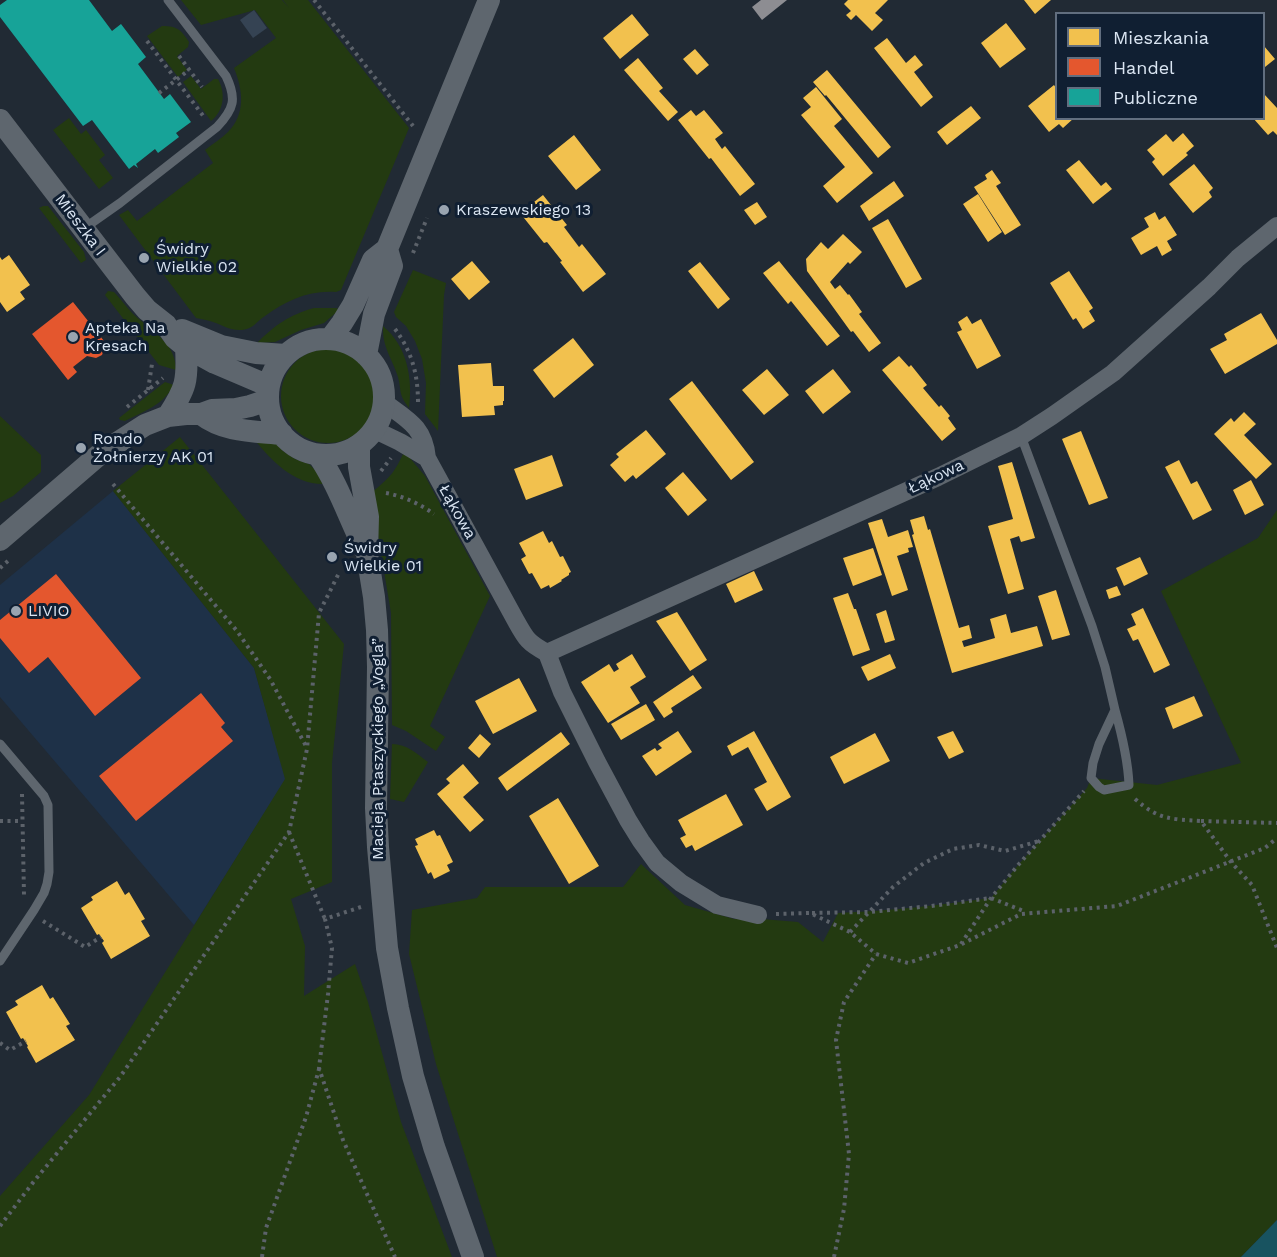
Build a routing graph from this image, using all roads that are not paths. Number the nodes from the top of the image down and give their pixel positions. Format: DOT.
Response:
graph roads {
  1 [pos="168,0"];
  2 [pos="489,0"];
  3 [pos="0,120"];
  4 [pos="1277,226"];
  5 [pos="83,229"];
  6 [pos="387,249"];
  7 [pos="166,325"];
  8 [pos="330,339"];
  9 [pos="186,347"];
  10 [pos="286,355"];
  11 [pos="366,355"];
  12 [pos="268,393"];
  13 [pos="385,403"];
  14 [pos="201,414"];
  15 [pos="168,416"];
  16 [pos="375,430"];
  17 [pos="282,434"];
  18 [pos="1021,436"];
  19 [pos="359,446"];
  20 [pos="318,455"];
  21 [pos="427,458"];
  22 [pos="0,540"];
  23 [pos="367,554"];
  24 [pos="547,653"];
  25 [pos="1115,710"];
  26 [pos="0,744"];
  27 [pos="758,915"];
  28 [pos="0,961"];
  29 [pos="473,1257"];
  1 -- 5 [label="lane"];
  2 -- 6 [label="street"];
  3 -- 5 [label="street, Mieszka I"];
  4 -- 18 [label="street, Łąkowa"];
  5 -- 7 [label="street, Mieszka I"];
  6 -- 8 [label="street"];
  6 -- 11 [label="street"];
  7 -- 9 [label="street, Mieszka I"];
  7 -- 10 [label="street, Mieszka I"];
  8 -- 10 [label="street"];
  8 -- 11 [label="street"];
  9 -- 12 [label="street, Mieszka I"];
  9 -- 15 [label="street"];
  10 -- 12 [label="street"];
  11 -- 13 [label="street"];
  12 -- 14 [label="street"];
  12 -- 17 [label="street"];
  13 -- 16 [label="street"];
  13 -- 21 [label="street, Łąkowa"];
  14 -- 15 [label="street"];
  14 -- 17 [label="street"];
  15 -- 22 [label="street"];
  16 -- 19 [label="street"];
  16 -- 21 [label="street"];
  17 -- 20 [label="street"];
  18 -- 24 [label="street, Łąkowa"];
  18 -- 25 [label="lane"];
  19 -- 20 [label="street"];
  19 -- 23 [label="street, Macieja Ptaszyckiego „Vogla”"];
  20 -- 23 [label="street, Macieja Ptaszyckiego „Vogla”"];
  21 -- 24 [label="street, Łąkowa"];
  23 -- 29 [label="street, Macieja Ptaszyckiego „Vogla”"];
  24 -- 27 [label="street"];
  25 -- 25 [label="lane"];
  26 -- 28 [label="lane"];
}
